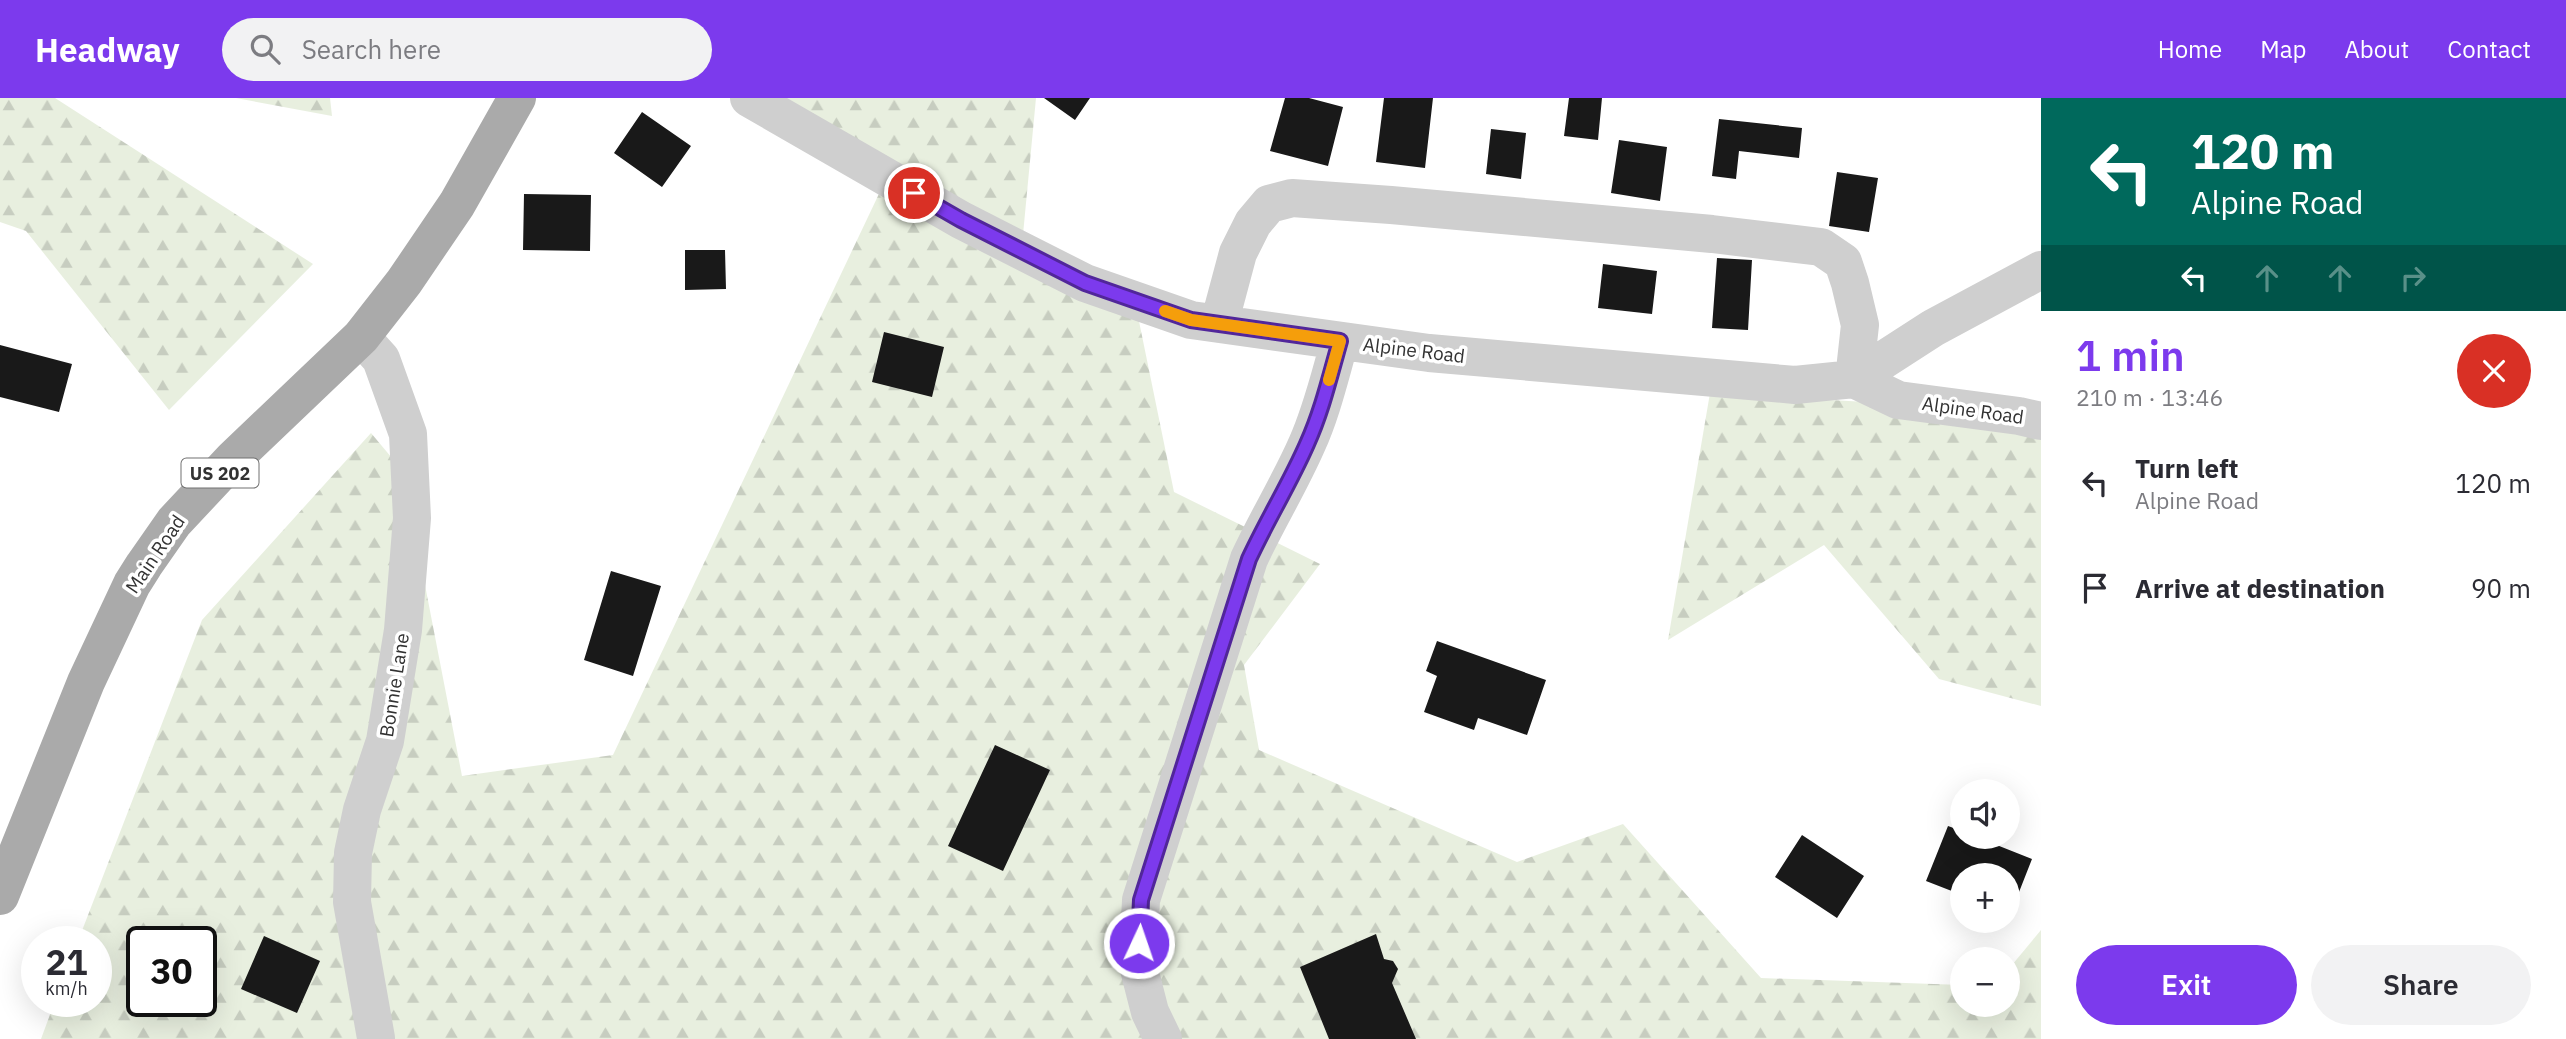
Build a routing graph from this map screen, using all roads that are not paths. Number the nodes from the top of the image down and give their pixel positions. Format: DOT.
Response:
graph roads {
  1 [pos="516,98"];
  2 [pos="750,98"];
  3 [pos="2041,270"];
  4 [pos="1219,324"];
  5 [pos="361,337"];
  6 [pos="1340,341"];
  7 [pos="1854,379"];
  8 [pos="2041,421"];
  9 [pos="0,895"];
  10 [pos="376,1038"];
  11 [pos="1163,1039"];
  1 -- 5 [label="main road, Main Road / US 202"];
  2 -- 4 [label="street, Alpine Road"];
  3 -- 7 [label="street"];
  4 -- 6 [label="street, Alpine Road"];
  4 -- 7 [label="street"];
  5 -- 9 [label="main road, Main Road / US 202"];
  5 -- 10 [label="street, Bonnie Lane"];
  6 -- 7 [label="street, Alpine Road"];
  6 -- 11 [label="street"];
  7 -- 8 [label="street, Alpine Road"];
}
